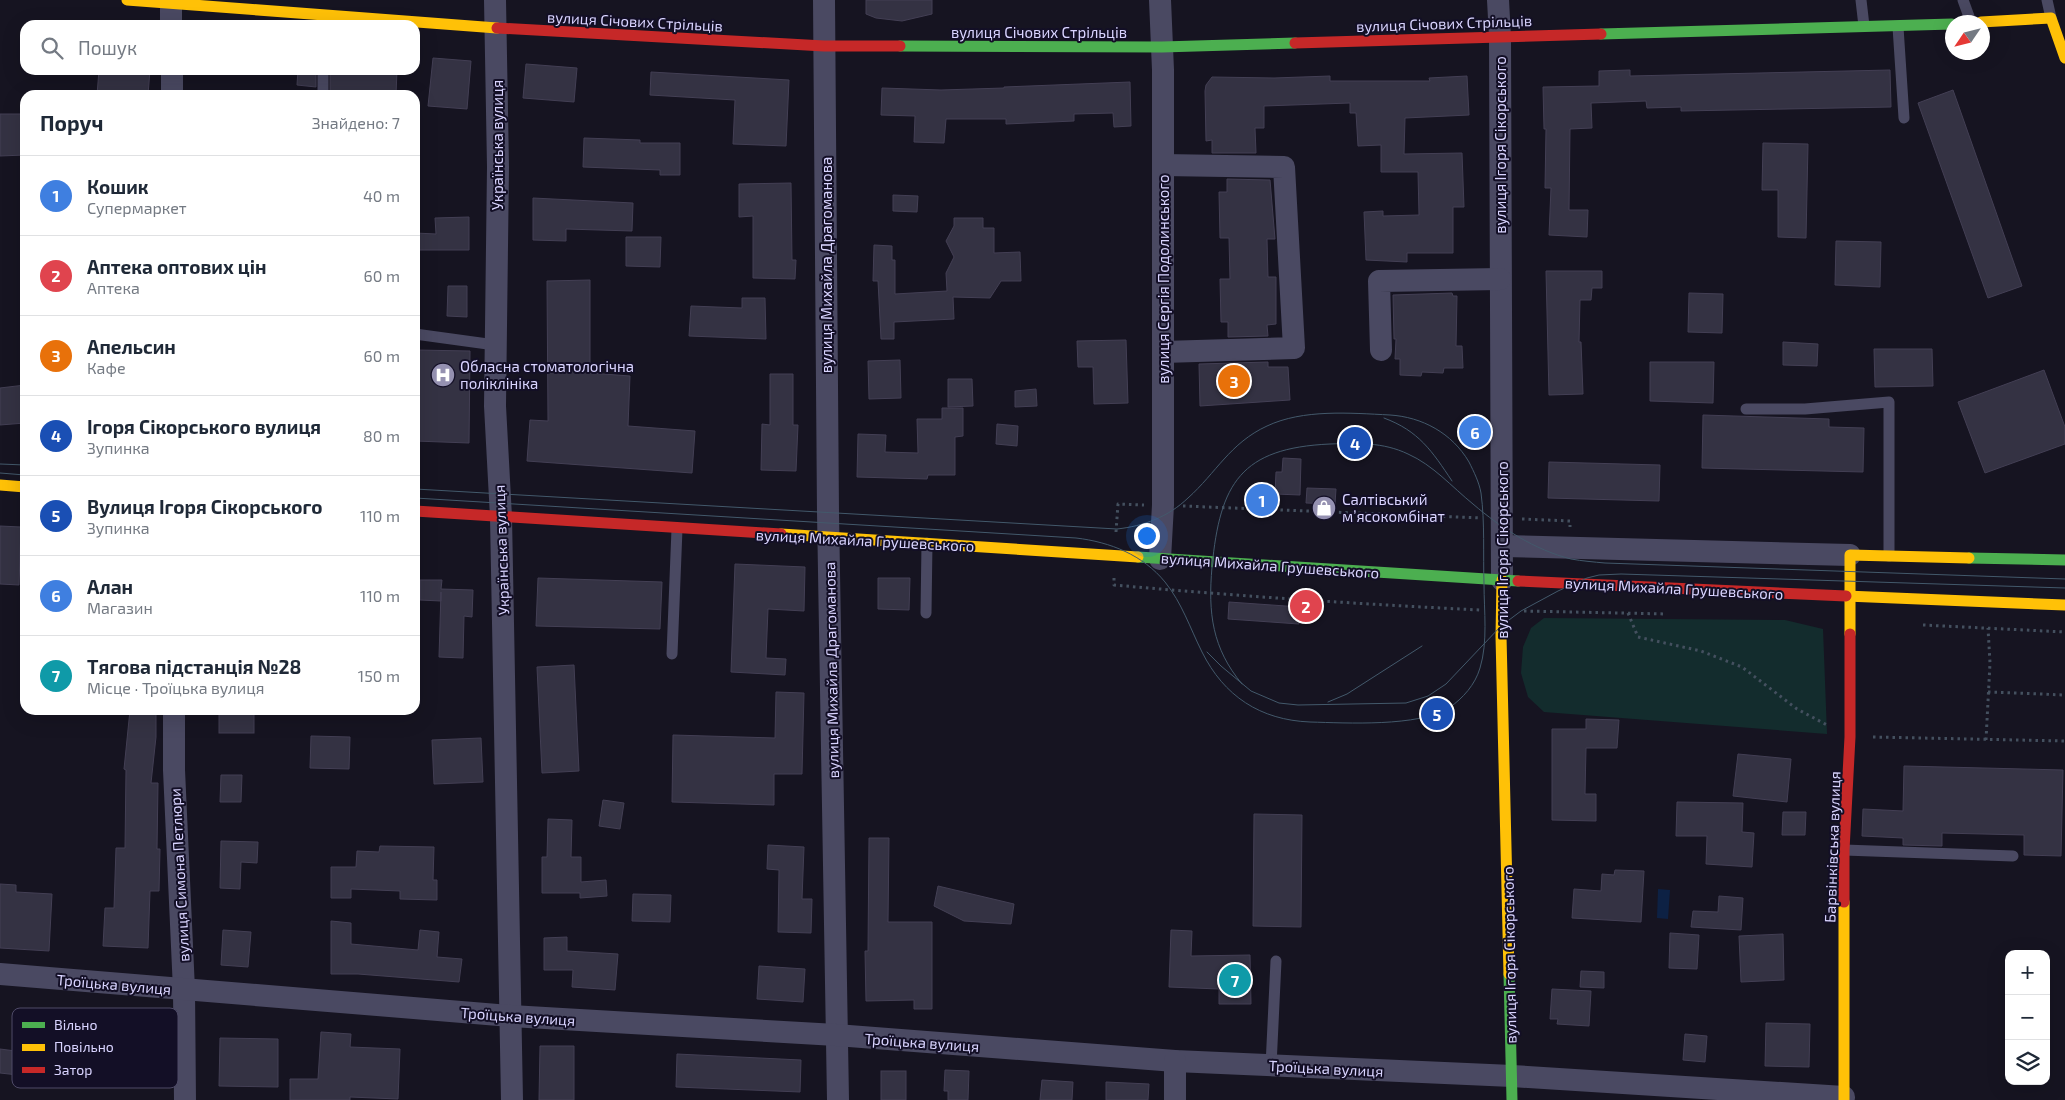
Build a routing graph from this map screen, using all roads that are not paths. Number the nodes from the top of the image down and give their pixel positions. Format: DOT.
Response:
graph roads {
  1 [pos="127,0"];
  2 [pos="495,0"];
  3 [pos="824,0"];
  4 [pos="1160,0"];
  5 [pos="1498,0"];
  6 [pos="1861,0"];
  7 [pos="1963,0"];
  8 [pos="2047,0"];
  9 [pos="171,9"];
  10 [pos="1968,15"];
  11 [pos="2051,18"];
  12 [pos="2065,18"];
  13 [pos="323,20"];
  14 [pos="1990,21"];
  15 [pos="1945,24"];
  16 [pos="420,25"];
  17 [pos="1898,27"];
  18 [pos="495,28"];
  19 [pos="1864,28"];
  20 [pos="1500,36"];
  21 [pos="824,46"];
  22 [pos="1162,47"];
  23 [pos="2065,58"];
  24 [pos="172,75"];
  25 [pos="323,75"];
  26 [pos="172,90"];
  27 [pos="323,90"];
  28 [pos="1904,118"];
  29 [pos="1163,165"];
  30 [pos="1500,278"];
  31 [pos="420,335"];
  32 [pos="495,345"];
  33 [pos="1381,350"];
  34 [pos="1163,352"];
  35 [pos="1746,409"];
  36 [pos="0,485"];
  37 [pos="20,486"];
  38 [pos="420,511"];
  39 [pos="501,517"];
  40 [pos="677,529"];
  41 [pos="829,537"];
  42 [pos="927,543"];
  43 [pos="1503,546"];
  44 [pos="1850,555"];
  45 [pos="1889,556"];
  46 [pos="1160,559"];
  47 [pos="2065,560"];
  48 [pos="1502,580"];
  49 [pos="1849,596"];
  50 [pos="2065,605"];
  51 [pos="926,613"];
  52 [pos="672,654"];
  53 [pos="174,715"];
  54 [pos="1844,850"];
  55 [pos="2013,856"];
  56 [pos="1276,961"];
  57 [pos="0,974"];
  58 [pos="184,990"];
  59 [pos="511,1016"];
  60 [pos="836,1035"];
  61 [pos="1174,1061"];
  62 [pos="1271,1066"];
  63 [pos="1512,1076"];
  64 [pos="1844,1099"];
  65 [pos="185,1100"];
  66 [pos="512,1100"];
  67 [pos="838,1100"];
  68 [pos="1175,1100"];
  69 [pos="1512,1100"];
  1 -- 9 [label="main road, вулиця Січових Стрільців"];
  2 -- 18 [label="street, Українська вулиця"];
  3 -- 21 [label="street, вулиця Михайла Драгоманова"];
  4 -- 22 [label="street, вулиця Сергія Подолинського"];
  5 -- 20 [label="street, вулиця Ігоря Сікорського"];
  6 -- 19 [label="lane"];
  7 -- 10 [label="lane"];
  8 -- 11 [label="lane"];
  9 -- 13 [label="main road, вулиця Січових Стрільців"];
  11 -- 12 [label="main road"];
  11 -- 14 [label="main road"];
  11 -- 23 [label="main road"];
  15 -- 17 [label="main road, вулиця Січових Стрільців"];
  16 -- 18 [label="main road, вулиця Січових Стрільців"];
  17 -- 19 [label="main road, вулиця Січових Стрільців"];
  17 -- 28 [label="lane"];
  18 -- 21 [label="main road, вулиця Січових Стрільців"];
  18 -- 32 [label="street, Українська вулиця"];
  19 -- 20 [label="main road, вулиця Січових Стрільців"];
  20 -- 22 [label="main road, вулиця Січових Стрільців"];
  20 -- 30 [label="street, вулиця Ігоря Сікорського"];
  21 -- 22 [label="main road, вулиця Січових Стрільців"];
  21 -- 41 [label="street, вулиця Михайла Драгоманова"];
  22 -- 29 [label="street, вулиця Сергія Подолинського"];
  24 -- 26 [label="street"];
  25 -- 27 [label="lane"];
  29 -- 34 [label="street, вулиця Сергія Подолинського"];
  29 -- 34 [label="street"];
  30 -- 33 [label="street"];
  30 -- 43 [label="street, вулиця Ігоря Сікорського"];
  31 -- 32 [label="lane"];
  32 -- 39 [label="street, Українська вулиця"];
  34 -- 46 [label="street, вулиця Сергія Подолинського"];
  35 -- 45 [label="lane"];
  36 -- 37 [label="main road"];
  38 -- 39 [label="main road, вулиця Михайла Грушевського"];
  39 -- 40 [label="main road, вулиця Михайла Грушевського"];
  39 -- 59 [label="street, Українська вулиця"];
  40 -- 41 [label="main road, вулиця Михайла Грушевського"];
  40 -- 52 [label="lane"];
  41 -- 42 [label="main road, вулиця Михайла Грушевського"];
  41 -- 60 [label="street, вулиця Михайла Драгоманова"];
  42 -- 46 [label="main road, вулиця Михайла Грушевського"];
  42 -- 51 [label="lane"];
  43 -- 44 [label="street"];
  43 -- 48 [label="street, вулиця Ігоря Сікорського"];
  44 -- 45 [label="main road"];
  44 -- 49 [label="main road, Барвінківська вулиця"];
  45 -- 47 [label="main road"];
  46 -- 48 [label="main road, вулиця Михайла Грушевського"];
  48 -- 49 [label="main road, вулиця Михайла Грушевського"];
  48 -- 63 [label="main road, вулиця Ігоря Сікорського"];
  49 -- 50 [label="main road, вулиця Михайла Грушевського"];
  49 -- 54 [label="main road, Барвінківська вулиця"];
  53 -- 58 [label="street, вулиця Симона Петлюри"];
  54 -- 55 [label="lane"];
  54 -- 64 [label="main road, Барвінківська вулиця"];
  56 -- 62 [label="lane"];
  57 -- 58 [label="street, Троїцька вулиця"];
  58 -- 59 [label="street, Троїцька вулиця"];
  58 -- 65 [label="street, вулиця Симона Петлюри"];
  59 -- 60 [label="street, Троїцька вулиця"];
  59 -- 66 [label="street, Українська вулиця"];
  60 -- 61 [label="street, Троїцька вулиця"];
  60 -- 67 [label="street, вулиця Михайла Драгоманова"];
  61 -- 62 [label="street, Троїцька вулиця"];
  61 -- 68 [label="street"];
  62 -- 63 [label="street, Троїцька вулиця"];
  63 -- 64 [label="street, Троїцька вулиця"];
  63 -- 69 [label="main road, вулиця Ігоря Сікорського"];
}
